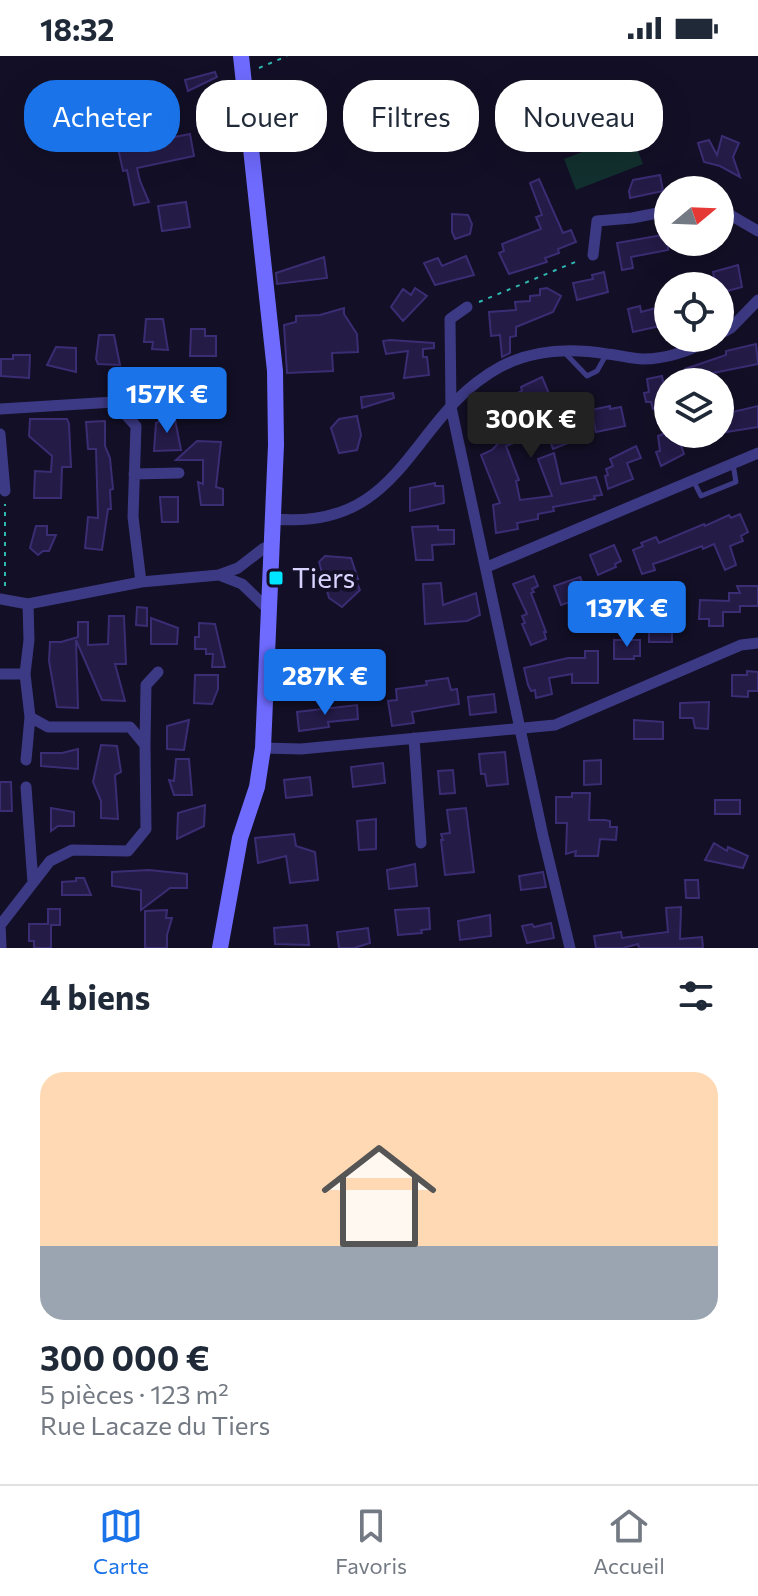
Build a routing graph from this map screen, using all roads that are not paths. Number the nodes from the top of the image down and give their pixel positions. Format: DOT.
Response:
graph roads {
  1 [pos="241,56"];
  2 [pos="654,214"];
  3 [pos="734,217"];
  4 [pos="758,231"];
  5 [pos="593,255"];
  6 [pos="758,300"];
  7 [pos="467,307"];
  8 [pos="734,325"];
  9 [pos="561,349"];
  10 [pos="680,352"];
  11 [pos="607,354"];
  12 [pos="173,377"];
  13 [pos="119,407"];
  14 [pos="451,407"];
  15 [pos="0,409"];
  16 [pos="0,434"];
  17 [pos="758,453"];
  18 [pos="733,463"];
  19 [pos="179,473"];
  20 [pos="134,474"];
  21 [pos="693,480"];
  22 [pos="5,491"];
  23 [pos="274,519"];
  24 [pos="273,546"];
  25 [pos="487,567"];
  26 [pos="219,575"];
  27 [pos="141,582"];
  28 [pos="3,599"];
  29 [pos="28,604"];
  30 [pos="269,610"];
  31 [pos="758,643"];
  32 [pos="158,672"];
  33 [pos="0,674"];
  34 [pos="25,674"];
  35 [pos="30,717"];
  36 [pos="520,730"];
  37 [pos="414,738"];
  38 [pos="145,745"];
  39 [pos="263,748"];
  40 [pos="26,760"];
  41 [pos="26,787"];
  42 [pos="421,843"];
  43 [pos="33,883"];
  44 [pos="1,922"];
  45 [pos="1,948"];
  46 [pos="220,948"];
  47 [pos="570,948"];
  1 -- 23 [label="street"];
  2 -- 5 [label="street"];
  3 -- 4 [label="street"];
  6 -- 8 [label="street"];
  7 -- 14 [label="street"];
  9 -- 11 [label="street"];
  9 -- 11 [label="lane"];
  9 -- 14 [label="street"];
  10 -- 11 [label="street"];
  12 -- 13 [label="street"];
  13 -- 15 [label="street"];
  13 -- 20 [label="street"];
  14 -- 23 [label="street"];
  14 -- 25 [label="street"];
  16 -- 22 [label="street"];
  17 -- 18 [label="street"];
  18 -- 21 [label="street"];
  18 -- 21 [label="lane"];
  19 -- 20 [label="street"];
  20 -- 27 [label="street"];
  21 -- 25 [label="street"];
  23 -- 24 [label="street"];
  24 -- 26 [label="street"];
  24 -- 30 [label="street"];
  25 -- 36 [label="street"];
  26 -- 27 [label="street"];
  26 -- 30 [label="street"];
  27 -- 29 [label="street"];
  28 -- 29 [label="street"];
  29 -- 34 [label="street"];
  30 -- 39 [label="street"];
  31 -- 36 [label="street"];
  32 -- 38 [label="street"];
  33 -- 34 [label="street"];
  34 -- 35 [label="street"];
  35 -- 38 [label="street"];
  35 -- 40 [label="street"];
  36 -- 37 [label="street"];
  36 -- 47 [label="street"];
  37 -- 39 [label="street"];
  37 -- 42 [label="street"];
  38 -- 43 [label="street"];
  39 -- 46 [label="street"];
  41 -- 43 [label="street"];
  43 -- 44 [label="street"];
  44 -- 45 [label="street"];
}
